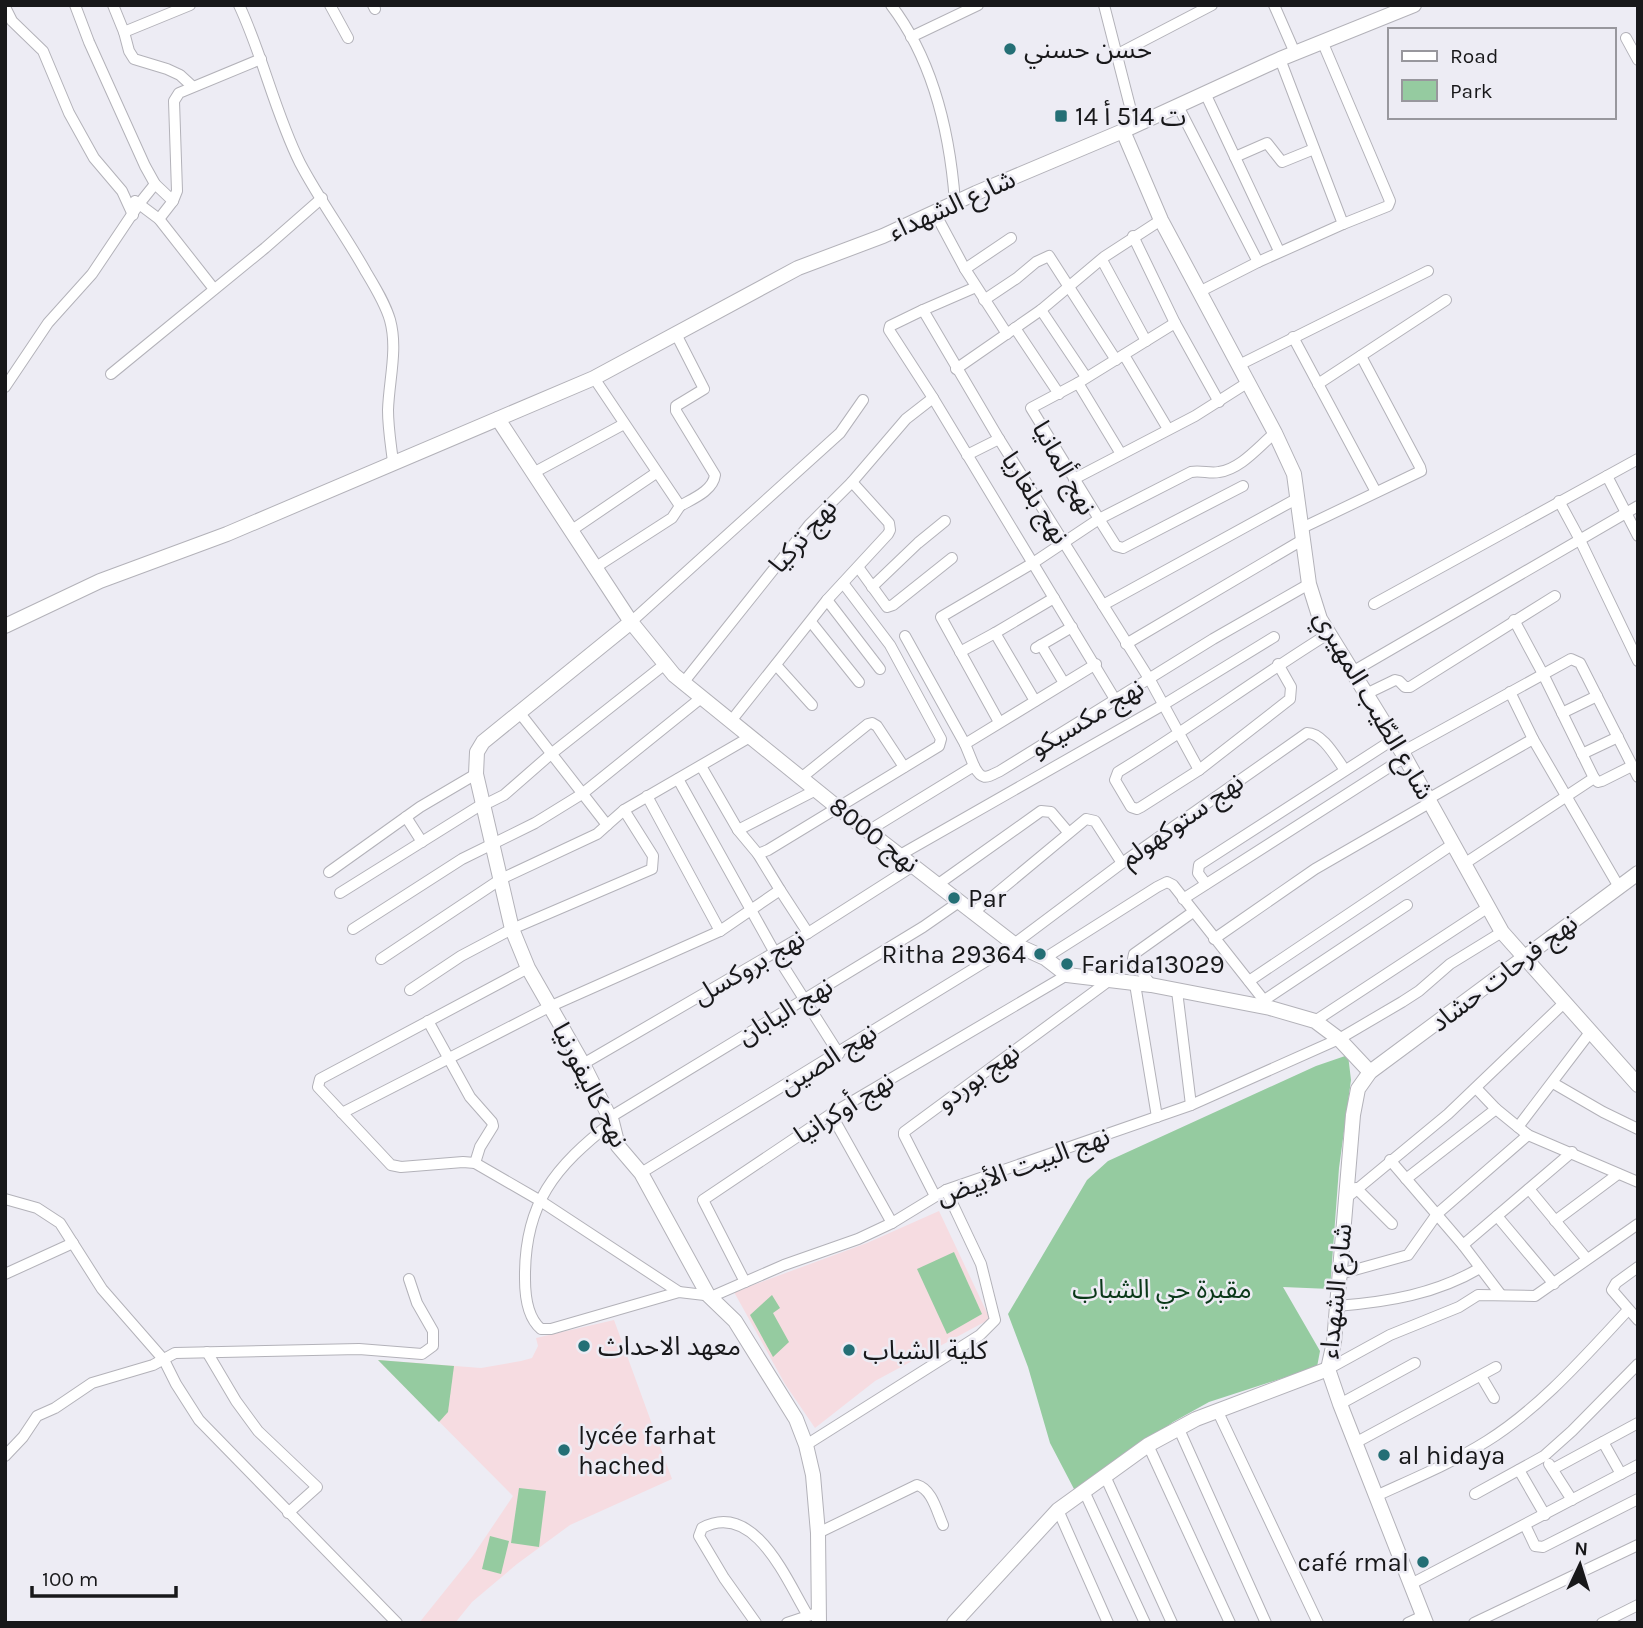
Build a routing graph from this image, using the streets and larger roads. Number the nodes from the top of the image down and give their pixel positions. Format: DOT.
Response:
graph roads {
  1 [pos="75,5"];
  2 [pos="113,5"];
  3 [pos="190,5"];
  4 [pos="239,5"];
  5 [pos="330,5"];
  6 [pos="891,5"];
  7 [pos="978,5"];
  8 [pos="1104,5"];
  9 [pos="1212,5"];
  10 [pos="1275,5"];
  11 [pos="1413,5"];
  12 [pos="5,6"];
  13 [pos="124,32"];
  14 [pos="911,37"];
  15 [pos="348,38"];
  16 [pos="1626,38"];
  17 [pos="1321,41"];
  18 [pos="1295,53"];
  19 [pos="1116,55"];
  20 [pos="261,59"];
  21 [pos="1280,59"];
  22 [pos="1638,60"];
  23 [pos="192,86"];
  24 [pos="1205,93"];
  25 [pos="1178,106"];
  26 [pos="1129,128"];
  27 [pos="1314,149"];
  28 [pos="1236,157"];
  29 [pos="155,184"];
  30 [pos="122,191"];
  31 [pos="321,198"];
  32 [pos="173,201"];
  33 [pos="955,202"];
  34 [pos="139,204"];
  35 [pos="935,213"];
  36 [pos="133,215"];
  37 [pos="159,219"];
  38 [pos="1160,220"];
  39 [pos="1343,224"];
  40 [pos="1133,236"];
  41 [pos="1011,238"];
  42 [pos="1279,251"];
  43 [pos="1102,260"];
  44 [pos="1258,261"];
  45 [pos="965,270"];
  46 [pos="1428,271"];
  47 [pos="976,287"];
  48 [pos="1069,287"];
  49 [pos="214,289"];
  50 [pos="1199,292"];
  51 [pos="984,300"];
  52 [pos="1446,300"];
  53 [pos="923,310"];
  54 [pos="1041,310"];
  55 [pos="1175,323"];
  56 [pos="1011,331"];
  57 [pos="676,334"];
  58 [pos="1293,337"];
  59 [pos="1146,341"];
  60 [pos="1361,356"];
  61 [pos="1120,357"];
  62 [pos="1239,365"];
  63 [pos="956,369"];
  64 [pos="111,374"];
  65 [pos="594,378"];
  66 [pos="1082,380"];
  67 [pos="1247,383"];
  68 [pos="1318,384"];
  69 [pos="5,387"];
  70 [pos="1059,394"];
  71 [pos="933,398"];
  72 [pos="863,400"];
  73 [pos="1219,402"];
  74 [pos="498,419"];
  75 [pos="624,424"];
  76 [pos="1168,429"];
  77 [pos="1275,433"];
  78 [pos="999,439"];
  79 [pos="1121,454"];
  80 [pos="967,455"];
  81 [pos="1638,459"];
  82 [pos="393,463"];
  83 [pos="535,472"];
  84 [pos="656,472"];
  85 [pos="1607,476"];
  86 [pos="1074,479"];
  87 [pos="852,482"];
  88 [pos="1243,486"];
  89 [pos="1376,492"];
  90 [pos="1298,498"];
  91 [pos="1559,502"];
  92 [pos="680,506"];
  93 [pos="1638,506"];
  94 [pos="1626,512"];
  95 [pos="1099,519"];
  96 [pos="945,521"];
  97 [pos="572,530"];
  98 [pos="1303,533"];
  99 [pos="1638,536"];
  100 [pos="1579,538"];
  101 [pos="1063,543"];
  102 [pos="952,558"];
  103 [pos="1033,563"];
  104 [pos="596,567"];
  105 [pos="858,567"];
  106 [pos="843,583"];
  107 [pos="1309,584"];
  108 [pos="872,587"];
  109 [pos="1555,597"];
  110 [pos="1054,598"];
  111 [pos="827,600"];
  112 [pos="1374,604"];
  113 [pos="1103,605"];
  114 [pos="1514,621"];
  115 [pos="631,622"];
  116 [pos="811,622"];
  117 [pos="5,626"];
  118 [pos="1072,627"];
  119 [pos="995,632"];
  120 [pos="1328,634"];
  121 [pos="905,635"];
  122 [pos="1275,637"];
  123 [pos="1126,644"];
  124 [pos="960,652"];
  125 [pos="1638,661"];
  126 [pos="664,664"];
  127 [pos="1096,664"];
  128 [pos="1278,664"];
  129 [pos="776,665"];
  130 [pos="880,669"];
  131 [pos="1352,672"];
  132 [pos="1543,674"];
  133 [pos="1150,680"];
  134 [pos="859,682"];
  135 [pos="683,683"];
  136 [pos="1065,683"];
  137 [pos="1510,692"];
  138 [pos="1366,694"];
  139 [pos="1597,696"];
  140 [pos="701,698"];
  141 [pos="1035,701"];
  142 [pos="1116,701"];
  143 [pos="812,705"];
  144 [pos="1163,705"];
  145 [pos="519,712"];
  146 [pos="1563,713"];
  147 [pos="731,721"];
  148 [pos="999,722"];
  149 [pos="1179,735"];
  150 [pos="750,737"];
  151 [pos="1618,737"];
  152 [pos="1394,739"];
  153 [pos="1533,739"];
  154 [pos="965,744"];
  155 [pos="551,754"];
  156 [pos="1403,754"];
  157 [pos="1582,754"];
  158 [pos="701,766"];
  159 [pos="974,766"];
  160 [pos="1632,766"];
  161 [pos="904,767"];
  162 [pos="1199,770"];
  163 [pos="1345,770"];
  164 [pos="476,774"];
  165 [pos="1638,777"];
  166 [pos="801,778"];
  167 [pos="1594,778"];
  168 [pos="678,779"];
  169 [pos="816,790"];
  170 [pos="582,794"];
  171 [pos="647,796"];
  172 [pos="1567,796"];
  173 [pos="1429,800"];
  174 [pos="484,803"];
  175 [pos="837,807"];
  176 [pos="624,810"];
  177 [pos="406,817"];
  178 [pos="607,825"];
  179 [pos="738,830"];
  180 [pos="868,831"];
  181 [pos="1068,832"];
  182 [pos="422,842"];
  183 [pos="492,843"];
  184 [pos="1453,844"];
  185 [pos="758,854"];
  186 [pos="901,855"];
  187 [pos="1122,863"];
  188 [pos="1464,864"];
  189 [pos="913,866"];
  190 [pos="329,872"];
  191 [pos="1638,873"];
  192 [pos="501,879"];
  193 [pos="1206,884"];
  194 [pos="937,885"];
  195 [pos="1619,887"];
  196 [pos="780,890"];
  197 [pos="340,893"];
  198 [pos="1183,899"];
  199 [pos="959,902"];
  200 [pos="1407,905"];
  201 [pos="1487,908"];
  202 [pos="752,909"];
  203 [pos="974,912"];
  204 [pos="1193,912"];
  205 [pos="354,929"];
  206 [pos="512,929"];
  207 [pos="720,930"];
  208 [pos="1502,932"];
  209 [pos="808,933"];
  210 [pos="1214,939"];
  211 [pos="1014,944"];
  212 [pos="775,953"];
  213 [pos="1045,958"];
  214 [pos="1524,958"];
  215 [pos="381,959"];
  216 [pos="528,968"];
  217 [pos="1067,975"];
  218 [pos="1110,980"];
  219 [pos="1249,981"];
  220 [pos="1135,984"];
  221 [pos="1151,985"];
  222 [pos="410,990"];
  223 [pos="1177,991"];
  224 [pos="805,998"];
  225 [pos="1565,1002"];
  226 [pos="1267,1004"];
  227 [pos="549,1007"];
  228 [pos="428,1021"];
  229 [pos="1315,1021"];
  230 [pos="1591,1031"];
  231 [pos="1339,1039"];
  232 [pos="839,1054"];
  233 [pos="449,1058"];
  234 [pos="583,1064"];
  235 [pos="1370,1072"];
  236 [pos="1553,1083"];
  237 [pos="1638,1085"];
  238 [pos="1476,1088"];
  239 [pos="1191,1105"];
  240 [pos="1496,1109"];
  241 [pos="342,1113"];
  242 [pos="831,1114"];
  243 [pos="1157,1117"];
  244 [pos="610,1120"];
  245 [pos="1518,1127"];
  246 [pos="1638,1129"];
  247 [pos="1528,1135"];
  248 [pos="1572,1152"];
  249 [pos="1390,1160"];
  250 [pos="475,1163"];
  251 [pos="641,1173"];
  252 [pos="1618,1174"];
  253 [pos="1406,1179"];
  254 [pos="1638,1182"];
  255 [pos="1356,1188"];
  256 [pos="1530,1189"];
  257 [pos="946,1190"];
  258 [pos="935,1196"];
  259 [pos="5,1199"];
  260 [pos="539,1200"];
  261 [pos="1345,1200"];
  262 [pos="1437,1214"];
  263 [pos="1497,1216"];
  264 [pos="1555,1221"];
  265 [pos="892,1223"];
  266 [pos="1392,1224"];
  267 [pos="1638,1224"];
  268 [pos="73,1243"];
  269 [pos="1463,1245"];
  270 [pos="1587,1259"];
  271 [pos="1480,1268"];
  272 [pos="1638,1268"];
  273 [pos="5,1274"];
  274 [pos="1340,1274"];
  275 [pos="408,1279"];
  276 [pos="745,1282"];
  277 [pos="1553,1284"];
  278 [pos="680,1292"];
  279 [pos="1501,1295"];
  280 [pos="708,1296"];
  281 [pos="1338,1306"];
  282 [pos="1628,1310"];
  283 [pos="1638,1320"];
  284 [pos="207,1352"];
  285 [pos="164,1360"];
  286 [pos="1415,1363"];
  287 [pos="1638,1364"];
  288 [pos="1496,1367"];
  289 [pos="1328,1369"];
  290 [pos="1481,1376"];
  291 [pos="1494,1398"];
  292 [pos="1340,1404"];
  293 [pos="1217,1410"];
  294 [pos="1638,1423"];
  295 [pos="1178,1427"];
  296 [pos="1603,1442"];
  297 [pos="1355,1443"];
  298 [pos="806,1444"];
  299 [pos="1148,1445"];
  300 [pos="5,1456"];
  301 [pos="1544,1456"];
  302 [pos="1638,1465"];
  303 [pos="1553,1469"];
  304 [pos="1519,1470"];
  305 [pos="1621,1474"];
  306 [pos="1105,1476"];
  307 [pos="1084,1491"];
  308 [pos="1475,1493"];
  309 [pos="1376,1496"];
  310 [pos="1638,1499"];
  311 [pos="1572,1500"];
  312 [pos="1058,1510"];
  313 [pos="288,1513"];
  314 [pos="1545,1515"];
  315 [pos="943,1525"];
  316 [pos="1525,1525"];
  317 [pos="818,1533"];
  318 [pos="1638,1545"];
  319 [pos="1411,1584"];
  320 [pos="1638,1605"];
  321 [pos="815,1617"];
  322 [pos="1425,1619"];
  323 [pos="1604,1622"];
  324 [pos="397,1623"];
  325 [pos="757,1623"];
  326 [pos="787,1623"];
  327 [pos="954,1623"];
  328 [pos="1108,1623"];
  329 [pos="1144,1623"];
  330 [pos="1172,1623"];
  331 [pos="1230,1623"];
  332 [pos="1266,1623"];
  333 [pos="1318,1623"];
  334 [pos="1408,1623"];
  335 [pos="1474,1623"];
  1 -- 29 [label="street"];
  2 -- 13 [label="street"];
  3 -- 13 [label="street"];
  4 -- 20 [label="street"];
  5 -- 15 [label="street"];
  6 -- 14 [label="street"];
  7 -- 14 [label="street"];
  8 -- 19 [label="street"];
  9 -- 19 [label="street"];
  10 -- 18 [label="street"];
  11 -- 17 [label="street, شارع الشهداء"];
  12 -- 30 [label="street"];
  13 -- 23 [label="street"];
  14 -- 33 [label="street"];
  16 -- 22 [label="street"];
  17 -- 18 [label="street, شارع الشهداء"];
  17 -- 39 [label="street"];
  18 -- 21 [label="street, شارع الشهداء"];
  19 -- 26 [label="street"];
  20 -- 23 [label="street"];
  20 -- 31 [label="street"];
  21 -- 24 [label="street, شارع الشهداء"];
  21 -- 27 [label="street"];
  23 -- 32 [label="street"];
  24 -- 25 [label="street, شارع الشهداء"];
  24 -- 28 [label="street"];
  25 -- 26 [label="street, شارع الشهداء"];
  25 -- 44 [label="street"];
  26 -- 33 [label="street, شارع الشهداء"];
  26 -- 38 [label="street, شارع الطّيب المهيري"];
  27 -- 28 [label="street"];
  27 -- 39 [label="street"];
  28 -- 42 [label="street"];
  29 -- 32 [label="street"];
  29 -- 34 [label="street"];
  30 -- 34 [label="street"];
  30 -- 36 [label="street"];
  31 -- 49 [label="street"];
  31 -- 82 [label="street"];
  32 -- 37 [label="street"];
  33 -- 35 [label="street, شارع الشهداء"];
  34 -- 36 [label="street"];
  34 -- 37 [label="street"];
  35 -- 45 [label="street"];
  35 -- 57 [label="street, شارع الشهداء"];
  36 -- 69 [label="street"];
  37 -- 49 [label="street"];
  38 -- 40 [label="street"];
  38 -- 50 [label="street, شارع الطّيب المهيري"];
  39 -- 42 [label="street"];
  40 -- 43 [label="street"];
  40 -- 55 [label="street"];
  41 -- 45 [label="street"];
  42 -- 44 [label="street"];
  43 -- 48 [label="street"];
  43 -- 59 [label="street"];
  44 -- 50 [label="street"];
  45 -- 47 [label="street"];
  46 -- 58 [label="street"];
  47 -- 51 [label="street"];
  47 -- 53 [label="street"];
  48 -- 51 [label="street"];
  48 -- 54 [label="street"];
  48 -- 61 [label="street"];
  49 -- 64 [label="street"];
  50 -- 62 [label="street, شارع الطّيب المهيري"];
  51 -- 56 [label="street"];
  52 -- 60 [label="street"];
  53 -- 63 [label="street, نهج بلغاريا"];
  53 -- 71 [label="street"];
  54 -- 56 [label="street"];
  54 -- 66 [label="street"];
  55 -- 59 [label="street"];
  55 -- 73 [label="street"];
  56 -- 63 [label="street"];
  56 -- 70 [label="street"];
  57 -- 65 [label="street, شارع الشهداء"];
  57 -- 92 [label="street"];
  58 -- 62 [label="street"];
  58 -- 68 [label="street"];
  59 -- 61 [label="street"];
  60 -- 68 [label="street"];
  60 -- 89 [label="street"];
  61 -- 66 [label="street"];
  61 -- 76 [label="street"];
  62 -- 67 [label="street, شارع الطّيب المهيري"];
  63 -- 78 [label="street, نهج بلغاريا"];
  65 -- 74 [label="street, شارع الشهداء"];
  65 -- 75 [label="street"];
  66 -- 70 [label="street"];
  66 -- 79 [label="street"];
  67 -- 73 [label="street"];
  67 -- 77 [label="street, شارع الطّيب المهيري"];
  68 -- 89 [label="street"];
  70 -- 86 [label="street, نهج ألمانيا"];
  71 -- 80 [label="street"];
  71 -- 87 [label="street, نهج تركيا"];
  72 -- 115 [label="street"];
  73 -- 76 [label="street"];
  74 -- 82 [label="street, شارع الشهداء"];
  74 -- 83 [label="street, نهج 8000"];
  75 -- 83 [label="street"];
  75 -- 84 [label="street"];
  76 -- 79 [label="street"];
  77 -- 90 [label="street, شارع الطّيب المهيري"];
  77 -- 95 [label="street"];
  78 -- 80 [label="street"];
  78 -- 101 [label="street, نهج بلغاريا"];
  79 -- 86 [label="street"];
  80 -- 103 [label="street"];
  81 -- 85 [label="street"];
  82 -- 117 [label="street, شارع الشهداء"];
  83 -- 97 [label="street, نهج 8000"];
  84 -- 92 [label="street"];
  84 -- 97 [label="street"];
  85 -- 91 [label="street"];
  85 -- 94 [label="street"];
  86 -- 95 [label="street, نهج ألمانيا"];
  87 -- 105 [label="street"];
  87 -- 135 [label="street, نهج تركيا"];
  88 -- 95 [label="street"];
  89 -- 98 [label="street"];
  90 -- 98 [label="street, شارع الطّيب المهيري"];
  90 -- 113 [label="street"];
  91 -- 100 [label="street"];
  91 -- 112 [label="street"];
  92 -- 104 [label="street"];
  93 -- 94 [label="street"];
  94 -- 99 [label="street"];
  94 -- 100 [label="street"];
  95 -- 101 [label="street, نهج ألمانيا"];
  96 -- 108 [label="street"];
  97 -- 104 [label="street, نهج 8000"];
  98 -- 107 [label="street, شارع الطّيب المهيري"];
  98 -- 123 [label="street"];
  100 -- 125 [label="street"];
  100 -- 131 [label="street"];
  101 -- 103 [label="street, نهج ألمانيا"];
  101 -- 113 [label="street, نهج بلغاريا"];
  102 -- 108 [label="street"];
  103 -- 110 [label="street"];
  103 -- 124 [label="street, نهج ألمانيا"];
  104 -- 115 [label="street, نهج 8000"];
  105 -- 106 [label="street"];
  105 -- 108 [label="street"];
  106 -- 111 [label="street"];
  106 -- 161 [label="street"];
  107 -- 120 [label="street, شارع الطّيب المهيري"];
  107 -- 133 [label="street, نهج مكسيكو"];
  109 -- 114 [label="street"];
  110 -- 118 [label="street"];
  110 -- 119 [label="street"];
  111 -- 116 [label="street"];
  111 -- 130 [label="street"];
  113 -- 123 [label="street, نهج بلغاريا"];
  114 -- 132 [label="street"];
  114 -- 138 [label="street"];
  115 -- 126 [label="street, نهج 8000"];
  115 -- 145 [label="street"];
  116 -- 129 [label="street"];
  116 -- 134 [label="street"];
  118 -- 127 [label="street"];
  118 -- 136 [label="street"];
  119 -- 124 [label="street"];
  119 -- 141 [label="street"];
  120 -- 128 [label="street"];
  120 -- 131 [label="street, شارع الطّيب المهيري"];
  121 -- 154 [label="street"];
  122 -- 144 [label="street"];
  123 -- 133 [label="street, نهج بلغاريا"];
  124 -- 148 [label="street, نهج ألمانيا"];
  126 -- 135 [label="street, نهج 8000"];
  126 -- 155 [label="street"];
  127 -- 136 [label="street"];
  127 -- 142 [label="street"];
  128 -- 149 [label="street"];
  128 -- 162 [label="street"];
  129 -- 143 [label="street"];
  129 -- 147 [label="street"];
  131 -- 138 [label="street, شارع الطّيب المهيري"];
  132 -- 137 [label="street"];
  132 -- 139 [label="street"];
  132 -- 146 [label="street"];
  133 -- 142 [label="street, نهج مكسيكو"];
  133 -- 144 [label="street, نهج بلغاريا"];
  135 -- 140 [label="street, نهج 8000"];
  136 -- 141 [label="street"];
  137 -- 153 [label="street"];
  137 -- 156 [label="street"];
  138 -- 152 [label="street, شارع الطّيب المهيري"];
  139 -- 146 [label="street"];
  139 -- 151 [label="street"];
  140 -- 147 [label="street, نهج 8000"];
  140 -- 170 [label="street"];
  141 -- 148 [label="street"];
  142 -- 159 [label="street, نهج مكسيكو"];
  144 -- 149 [label="street, نهج بلغاريا"];
  144 -- 186 [label="street"];
  145 -- 155 [label="street"];
  145 -- 164 [label="street"];
  146 -- 157 [label="street"];
  147 -- 150 [label="street, نهج 8000"];
  148 -- 154 [label="street"];
  149 -- 162 [label="street, نهج بلغاريا"];
  149 -- 162 [label="street"];
  150 -- 158 [label="street"];
  150 -- 166 [label="street, نهج 8000"];
  151 -- 157 [label="street"];
  151 -- 160 [label="street"];
  152 -- 156 [label="street, شارع الطّيب المهيري"];
  152 -- 163 [label="street"];
  153 -- 172 [label="street"];
  153 -- 173 [label="street"];
  154 -- 159 [label="street"];
  155 -- 170 [label="street"];
  155 -- 174 [label="street"];
  156 -- 173 [label="street, شارع الطّيب المهيري"];
  156 -- 193 [label="street"];
  157 -- 167 [label="street"];
  158 -- 168 [label="street"];
  158 -- 179 [label="street"];
  159 -- 180 [label="street"];
  160 -- 165 [label="street"];
  160 -- 167 [label="street"];
  161 -- 166 [label="street"];
  161 -- 175 [label="street"];
  163 -- 187 [label="street, نهج ستوكهولم"];
  163 -- 193 [label="street"];
  164 -- 174 [label="street, نهح كاليفورنيا"];
  164 -- 177 [label="street"];
  166 -- 169 [label="street, نهج 8000"];
  167 -- 172 [label="street"];
  168 -- 171 [label="street"];
  168 -- 202 [label="street"];
  169 -- 175 [label="street, نهج 8000"];
  169 -- 179 [label="street"];
  170 -- 178 [label="street"];
  170 -- 183 [label="street"];
  171 -- 176 [label="street"];
  171 -- 207 [label="street"];
  172 -- 188 [label="street"];
  172 -- 195 [label="street"];
  173 -- 184 [label="street, شارع الطّيب المهيري"];
  173 -- 210 [label="street"];
  174 -- 182 [label="street"];
  174 -- 183 [label="street, نهح كاليفورنيا"];
  175 -- 180 [label="street, نهج 8000"];
  175 -- 185 [label="street"];
  176 -- 178 [label="street"];
  176 -- 206 [label="street"];
  177 -- 182 [label="street"];
  177 -- 190 [label="street"];
  178 -- 192 [label="street"];
  179 -- 185 [label="street"];
  180 -- 186 [label="street, نهج 8000"];
  181 -- 187 [label="street"];
  181 -- 194 [label="street"];
  181 -- 203 [label="street"];
  182 -- 197 [label="street"];
  183 -- 192 [label="street, نهح كاليفورنيا"];
  183 -- 205 [label="street"];
  184 -- 188 [label="street, شارع الطّيب المهيري"];
  184 -- 219 [label="street"];
  185 -- 196 [label="street"];
  186 -- 189 [label="street, نهج 8000"];
  187 -- 211 [label="street, نهج ستوكهولم"];
  188 -- 201 [label="street, شارع الطّيب المهيري"];
  189 -- 194 [label="street, نهج 8000"];
  189 -- 209 [label="street, نهج بروكسل"];
  191 -- 195 [label="street, نهج فرحات حشاد"];
  192 -- 206 [label="street, نهح كاليفورنيا"];
  192 -- 215 [label="street"];
  193 -- 198 [label="street"];
  194 -- 199 [label="street, نهج 8000"];
  195 -- 214 [label="street, نهج فرحات حشاد"];
  196 -- 202 [label="street"];
  196 -- 209 [label="street"];
  198 -- 204 [label="street"];
  198 -- 213 [label="street"];
  199 -- 203 [label="street, نهج 8000"];
  199 -- 224 [label="street, نهج اليابان"];
  200 -- 226 [label="street"];
  201 -- 208 [label="street, شارع الطّيب المهيري"];
  201 -- 229 [label="street"];
  202 -- 207 [label="street"];
  202 -- 212 [label="street"];
  203 -- 211 [label="street, نهج 8000"];
  204 -- 210 [label="street"];
  204 -- 221 [label="street"];
  206 -- 216 [label="street, نهح كاليفورنيا"];
  206 -- 222 [label="street"];
  207 -- 227 [label="street"];
  208 -- 214 [label="street, شارع الطّيب المهيري"];
  208 -- 231 [label="street, نهج البيت الأبيض"];
  209 -- 212 [label="street, نهج بروكسل"];
  210 -- 219 [label="street"];
  211 -- 213 [label="street, نهج 8000"];
  211 -- 232 [label="street, نهج الصين"];
  212 -- 224 [label="street"];
  212 -- 234 [label="street, نهج بروكسل"];
  213 -- 217 [label="street, نهج 8000"];
  214 -- 225 [label="street, شارع الطّيب المهيري"];
  214 -- 235 [label="street, نهج فرحات حشاد"];
  216 -- 227 [label="street, نهح كاليفورنيا"];
  216 -- 228 [label="street"];
  217 -- 218 [label="street"];
  217 -- 242 [label="street, نهج أوكرانيا"];
  218 -- 220 [label="street"];
  218 -- 258 [label="street, نهج بوردو"];
  219 -- 226 [label="street"];
  220 -- 221 [label="street"];
  220 -- 243 [label="street"];
  221 -- 223 [label="street"];
  223 -- 226 [label="street"];
  223 -- 239 [label="street"];
  224 -- 232 [label="street"];
  224 -- 244 [label="street, نهج اليابان"];
  225 -- 230 [label="street, شارع الطّيب المهيري"];
  225 -- 238 [label="street"];
  226 -- 229 [label="street"];
  227 -- 233 [label="street"];
  227 -- 234 [label="street, نهح كاليفورنيا"];
  228 -- 233 [label="street"];
  228 -- 241 [label="street"];
  229 -- 231 [label="street"];
  230 -- 236 [label="street"];
  230 -- 237 [label="street, شارع الطّيب المهيري"];
  231 -- 235 [label="street"];
  231 -- 239 [label="street, نهج البيت الأبيض"];
  232 -- 251 [label="street, نهج الصين"];
  233 -- 241 [label="street"];
  233 -- 250 [label="street"];
  234 -- 244 [label="street, نهح كاليفورنيا"];
  235 -- 261 [label="street, شارع الشهداء"];
  236 -- 245 [label="street"];
  236 -- 246 [label="street"];
  238 -- 240 [label="street"];
  238 -- 249 [label="street"];
  239 -- 243 [label="street, نهج البيت الأبيض"];
  240 -- 245 [label="street"];
  240 -- 253 [label="street"];
  241 -- 250 [label="street"];
  242 -- 265 [label="street"];
  242 -- 276 [label="street, نهج أوكرانيا"];
  243 -- 257 [label="street, نهج البيت الأبيض"];
  244 -- 251 [label="street, نهح كاليفورنيا"];
  244 -- 260 [label="street, نهج اليابان"];
  245 -- 247 [label="street"];
  247 -- 248 [label="street"];
  247 -- 262 [label="street"];
  248 -- 252 [label="street"];
  248 -- 256 [label="street"];
  249 -- 253 [label="street"];
  249 -- 255 [label="street"];
  250 -- 260 [label="street"];
  251 -- 280 [label="street, نهح كاليفورنيا"];
  252 -- 254 [label="street"];
  252 -- 264 [label="street"];
  253 -- 262 [label="street"];
  255 -- 261 [label="street"];
  255 -- 266 [label="street"];
  256 -- 263 [label="street"];
  256 -- 264 [label="street"];
  257 -- 258 [label="street, نهج البيت الأبيض"];
  257 -- 298 [label="street"];
  258 -- 265 [label="street, نهج البيت الأبيض"];
  259 -- 268 [label="street"];
  260 -- 278 [label="street"];
  260 -- 278 [label="street, نهج اليابان"];
  261 -- 274 [label="street, شارع الشهداء"];
  262 -- 269 [label="street"];
  262 -- 274 [label="street"];
  263 -- 269 [label="street"];
  263 -- 277 [label="street"];
  264 -- 270 [label="street"];
  265 -- 276 [label="street, نهج البيت الأبيض"];
  267 -- 270 [label="street"];
  268 -- 273 [label="street"];
  268 -- 285 [label="street"];
  269 -- 271 [label="street"];
  270 -- 277 [label="street"];
  271 -- 279 [label="street"];
  271 -- 281 [label="street"];
  272 -- 282 [label="street"];
  274 -- 281 [label="street, شارع الشهداء"];
  275 -- 284 [label="street"];
  276 -- 280 [label="street, نهج البيت الأبيض"];
  277 -- 279 [label="street"];
  278 -- 280 [label="street"];
  279 -- 289 [label="street"];
  280 -- 298 [label="street, نهح كاليفورنيا"];
  281 -- 289 [label="street, شارع الشهداء"];
  282 -- 283 [label="street"];
  282 -- 309 [label="street"];
  284 -- 285 [label="street"];
  284 -- 313 [label="street"];
  285 -- 300 [label="street"];
  285 -- 313 [label="street"];
  286 -- 292 [label="street"];
  287 -- 301 [label="street"];
  288 -- 290 [label="street"];
  289 -- 292 [label="street, شارع الشهداء"];
  289 -- 293 [label="street"];
  290 -- 291 [label="street"];
  290 -- 297 [label="street"];
  292 -- 297 [label="street, شارع الشهداء"];
  293 -- 295 [label="street"];
  293 -- 333 [label="street"];
  294 -- 296 [label="street"];
  295 -- 299 [label="street"];
  295 -- 332 [label="street"];
  296 -- 303 [label="street"];
  296 -- 305 [label="street"];
  297 -- 309 [label="street, شارع الشهداء"];
  298 -- 317 [label="street, نهح كاليفورنيا"];
  299 -- 306 [label="street"];
  299 -- 331 [label="street"];
  301 -- 303 [label="street"];
  301 -- 304 [label="street"];
  302 -- 305 [label="street"];
  303 -- 311 [label="street"];
  304 -- 308 [label="street"];
  304 -- 314 [label="street"];
  305 -- 311 [label="street"];
  306 -- 307 [label="street"];
  306 -- 330 [label="street"];
  307 -- 312 [label="street"];
  307 -- 329 [label="street"];
  309 -- 319 [label="street, شارع الشهداء"];
  310 -- 316 [label="street"];
  311 -- 314 [label="street"];
  312 -- 327 [label="street"];
  312 -- 328 [label="street"];
  313 -- 324 [label="street"];
  314 -- 316 [label="street"];
  315 -- 317 [label="street"];
  316 -- 319 [label="street"];
  317 -- 321 [label="street, نهح كاليفورنيا"];
  318 -- 335 [label="street"];
  319 -- 322 [label="street, شارع الشهداء"];
  320 -- 323 [label="street"];
  321 -- 325 [label="street"];
  321 -- 326 [label="street"];
  322 -- 334 [label="street"];
}
